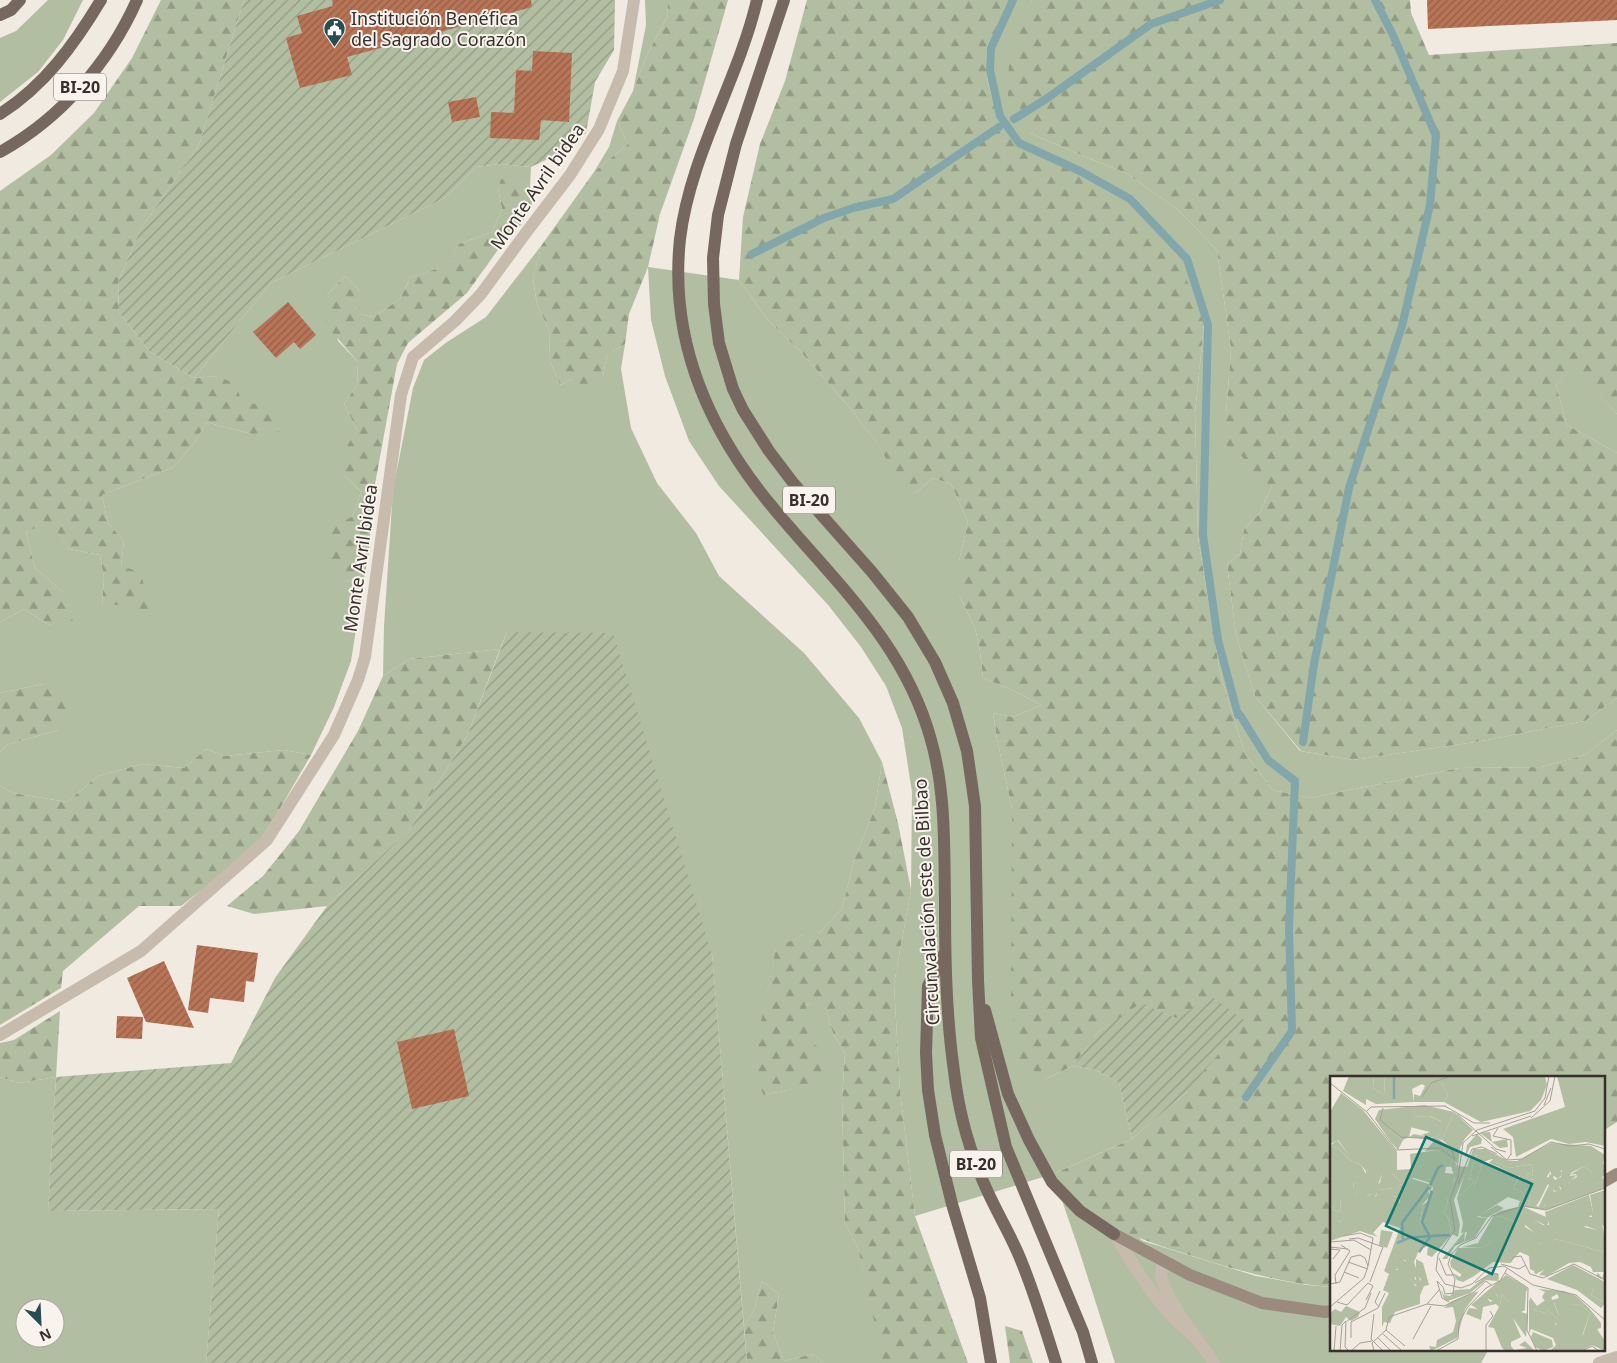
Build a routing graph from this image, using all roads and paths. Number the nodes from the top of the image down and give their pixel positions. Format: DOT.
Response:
graph roads {
  1 [pos="20,0"];
  2 [pos="100,0"];
  3 [pos="137,0"];
  4 [pos="634,0"];
  5 [pos="757,0"];
  6 [pos="784,0"];
  7 [pos="0,16"];
  8 [pos="0,114"];
  9 [pos="0,152"];
  10 [pos="945,952"];
  11 [pos="978,980"];
  12 [pos="0,1035"];
  13 [pos="1617,1174"];
  14 [pos="1604,1181"];
  15 [pos="1114,1234"];
  16 [pos="1163,1260"];
  17 [pos="1330,1311"];
  18 [pos="1195,1337"];
  19 [pos="1617,1358"];
  20 [pos="991,1363"];
  21 [pos="1056,1363"];
  22 [pos="1092,1363"];
  23 [pos="1214,1363"];
  24 [pos="1599,1363"];
  1 -- 7 [label="main road"];
  2 -- 8 [label="main road, BI-20"];
  3 -- 9 [label="main road, BI-20"];
  4 -- 12 [label="street, Monte Avril bidea"];
  5 -- 10 [label="main road, Circunvalación este de Bilbao / BI-20"];
  6 -- 11 [label="main road, BI-20"];
  10 -- 20 [label="main road"];
  10 -- 21 [label="main road, Circunvalación este de Bilbao / BI-20"];
  11 -- 15 [label="main road"];
  11 -- 22 [label="main road, BI-20"];
  13 -- 14 [label="street"];
  15 -- 16 [label="street"];
  15 -- 18 [label="street"];
  16 -- 17 [label="street"];
  16 -- 18 [label="street"];
  18 -- 23 [label="street"];
  19 -- 24 [label="street"];
}
